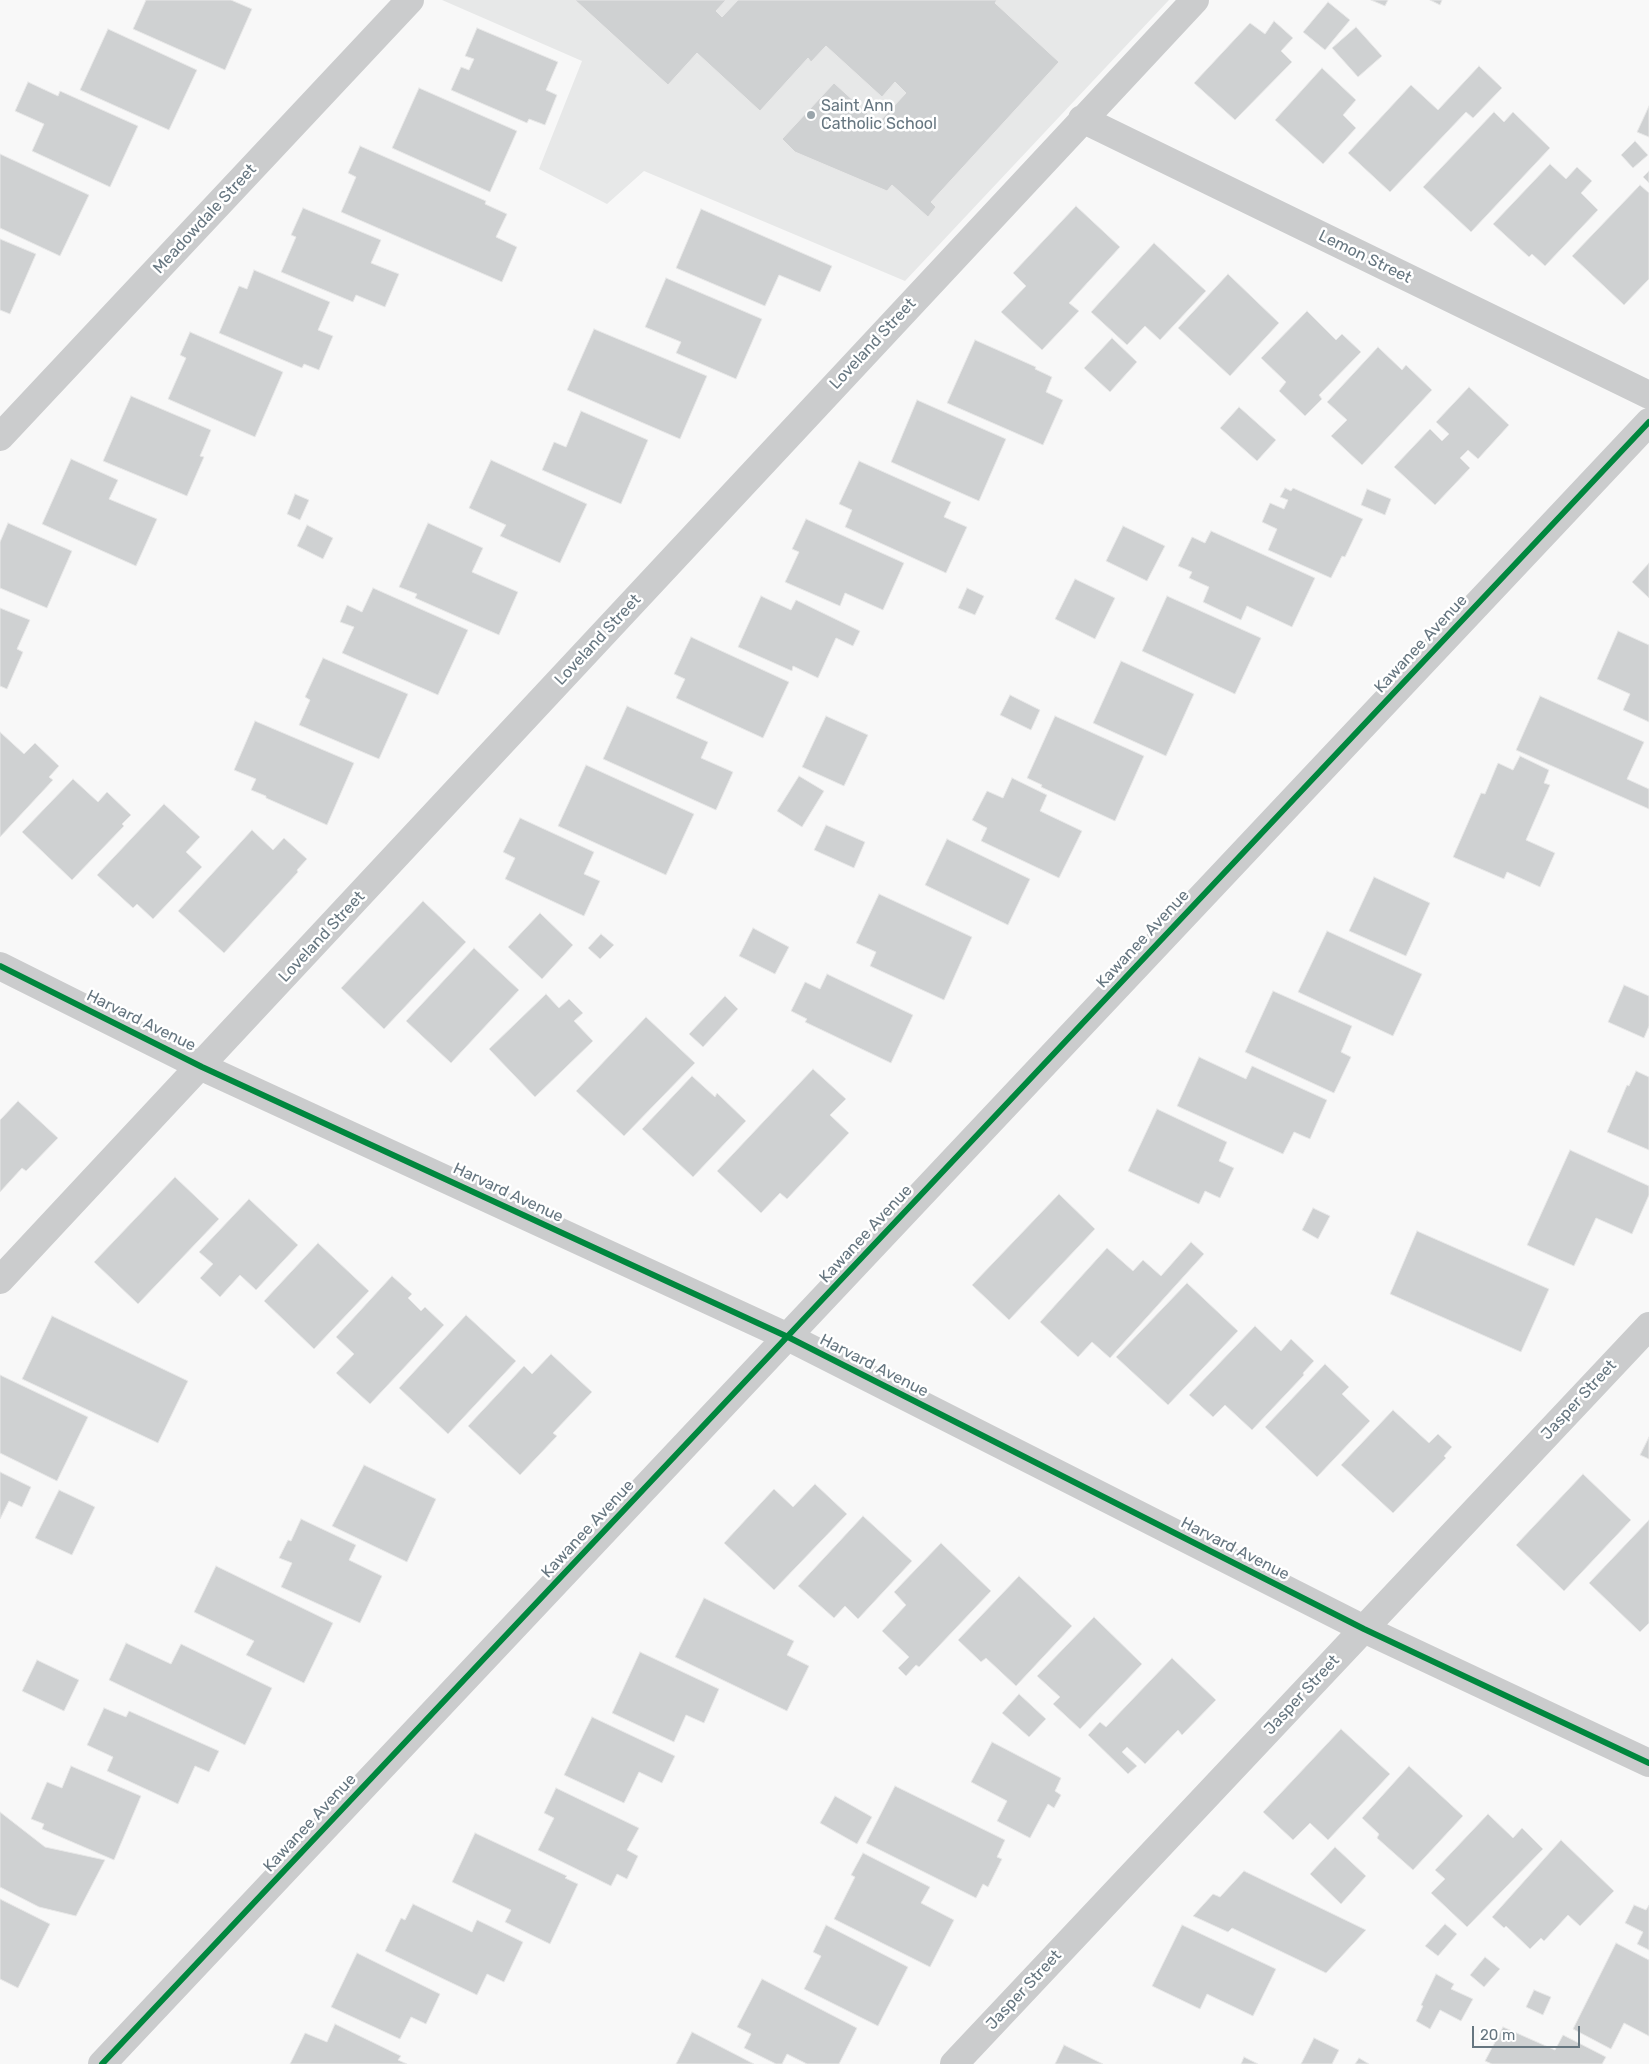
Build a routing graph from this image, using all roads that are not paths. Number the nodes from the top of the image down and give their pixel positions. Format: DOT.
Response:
graph roads {
  1 [pos="410,0"];
  2 [pos="1187,3"];
  3 [pos="1082,119"];
  4 [pos="1649,395"];
  5 [pos="1649,422"];
  6 [pos="0,437"];
  7 [pos="0,966"];
  8 [pos="202,1066"];
  9 [pos="0,1280"];
  10 [pos="1649,1326"];
  11 [pos="788,1337"];
  12 [pos="1364,1630"];
  13 [pos="1649,1763"];
  14 [pos="102,2064"];
  15 [pos="954,2064"];
  1 -- 6 [label="street, Meadowdale Street"];
  2 -- 3 [label="street, Loveland Street"];
  3 -- 4 [label="street, Lemon Street"];
  3 -- 8 [label="street, Loveland Street"];
  5 -- 11 [label="street, Kawanee Avenue"];
  7 -- 8 [label="street, Harvard Avenue"];
  8 -- 9 [label="street, Loveland Street"];
  8 -- 11 [label="street, Harvard Avenue"];
  10 -- 12 [label="street, Jasper Street"];
  11 -- 12 [label="street, Harvard Avenue"];
  11 -- 14 [label="street, Kawanee Avenue"];
  12 -- 13 [label="street, Harvard Avenue"];
  12 -- 15 [label="street, Jasper Street"];
}
